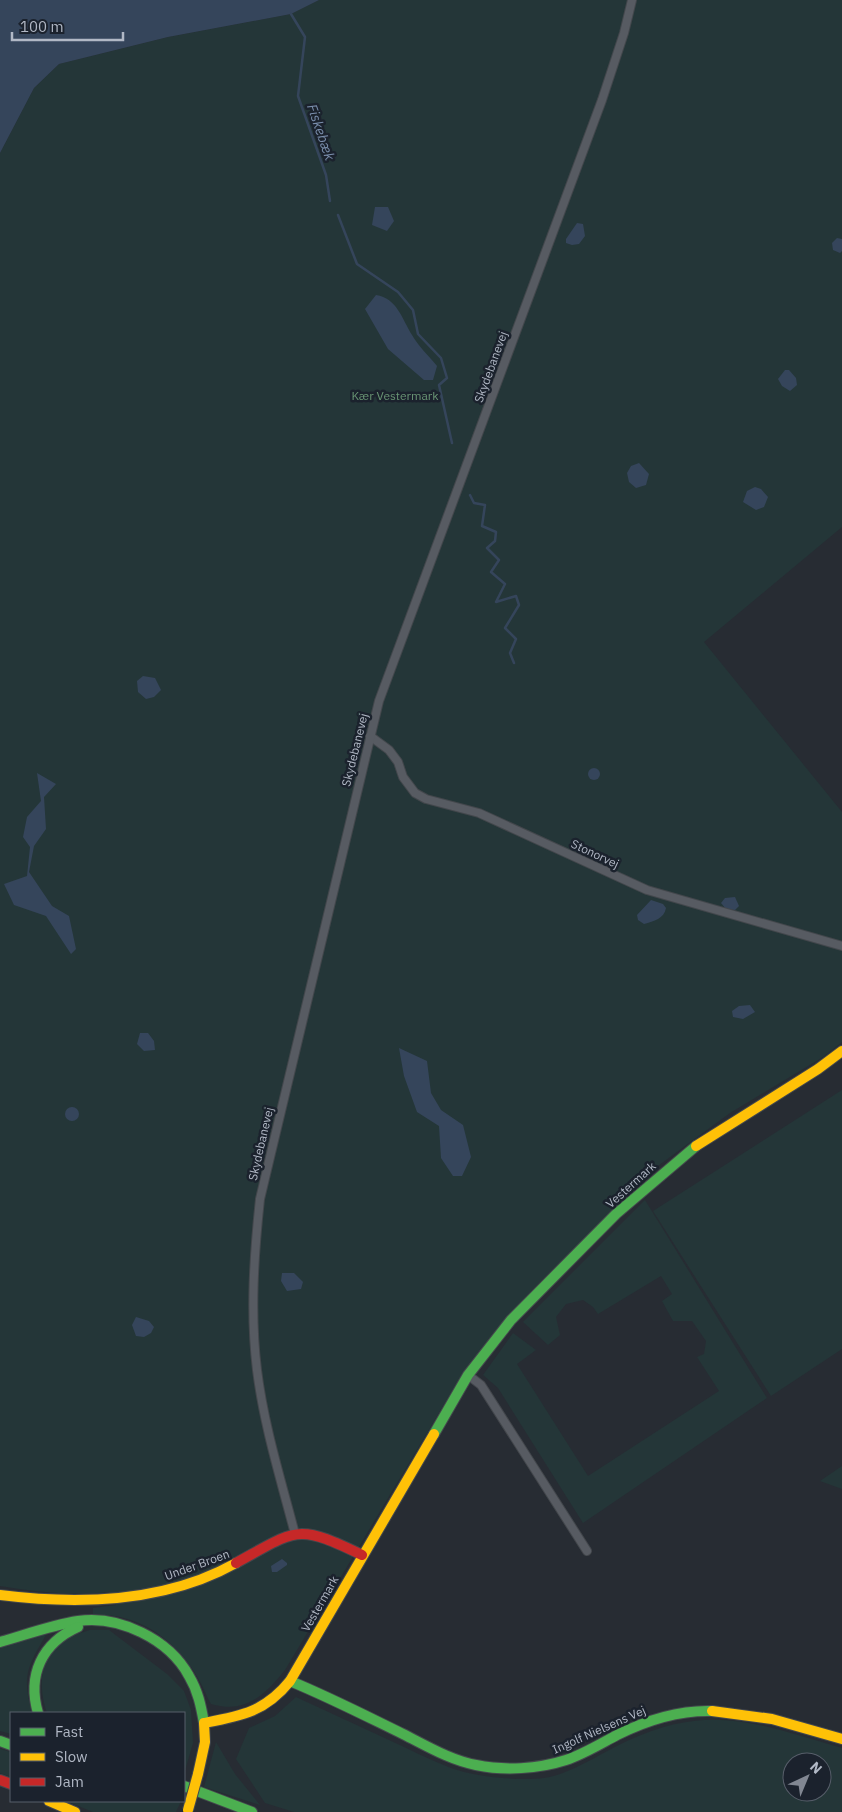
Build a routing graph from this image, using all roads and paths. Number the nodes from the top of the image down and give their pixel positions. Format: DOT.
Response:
graph roads {
  1 [pos="632,0"];
  2 [pos="370,736"];
  3 [pos="842,946"];
  4 [pos="842,1051"];
  5 [pos="468,1375"];
  6 [pos="295,1534"];
  7 [pos="586,1551"];
  8 [pos="362,1555"];
  9 [pos="0,1595"];
  10 [pos="104,1622"];
  11 [pos="0,1642"];
  12 [pos="290,1681"];
  13 [pos="38,1712"];
  14 [pos="204,1723"];
  15 [pos="842,1739"];
  16 [pos="185,1786"];
  17 [pos="185,1794"];
  18 [pos="51,1802"];
  19 [pos="188,1811"];
  20 [pos="75,1812"];
  21 [pos="245,1812"];
  22 [pos="252,1812"];
  1 -- 2 [label="street, Skydebanevej"];
  2 -- 3 [label="street, Stonorvej"];
  2 -- 6 [label="street, Skydebanevej"];
  4 -- 5 [label="main road, Vestermark"];
  5 -- 7 [label="street"];
  5 -- 8 [label="main road, Vestermark"];
  6 -- 8 [label="main road"];
  6 -- 9 [label="main road, Under Broen"];
  8 -- 12 [label="main road, Vestermark"];
  10 -- 11 [label="main road"];
  10 -- 13 [label="main road"];
  10 -- 14 [label="main road"];
  12 -- 14 [label="main road, Vestermark"];
  12 -- 15 [label="main road, Ingolf Nielsens Vej"];
  14 -- 19 [label="main road, bridge"];
  16 -- 22 [label="main road"];
  17 -- 21 [label="main road"];
  18 -- 20 [label="main road"];
}
